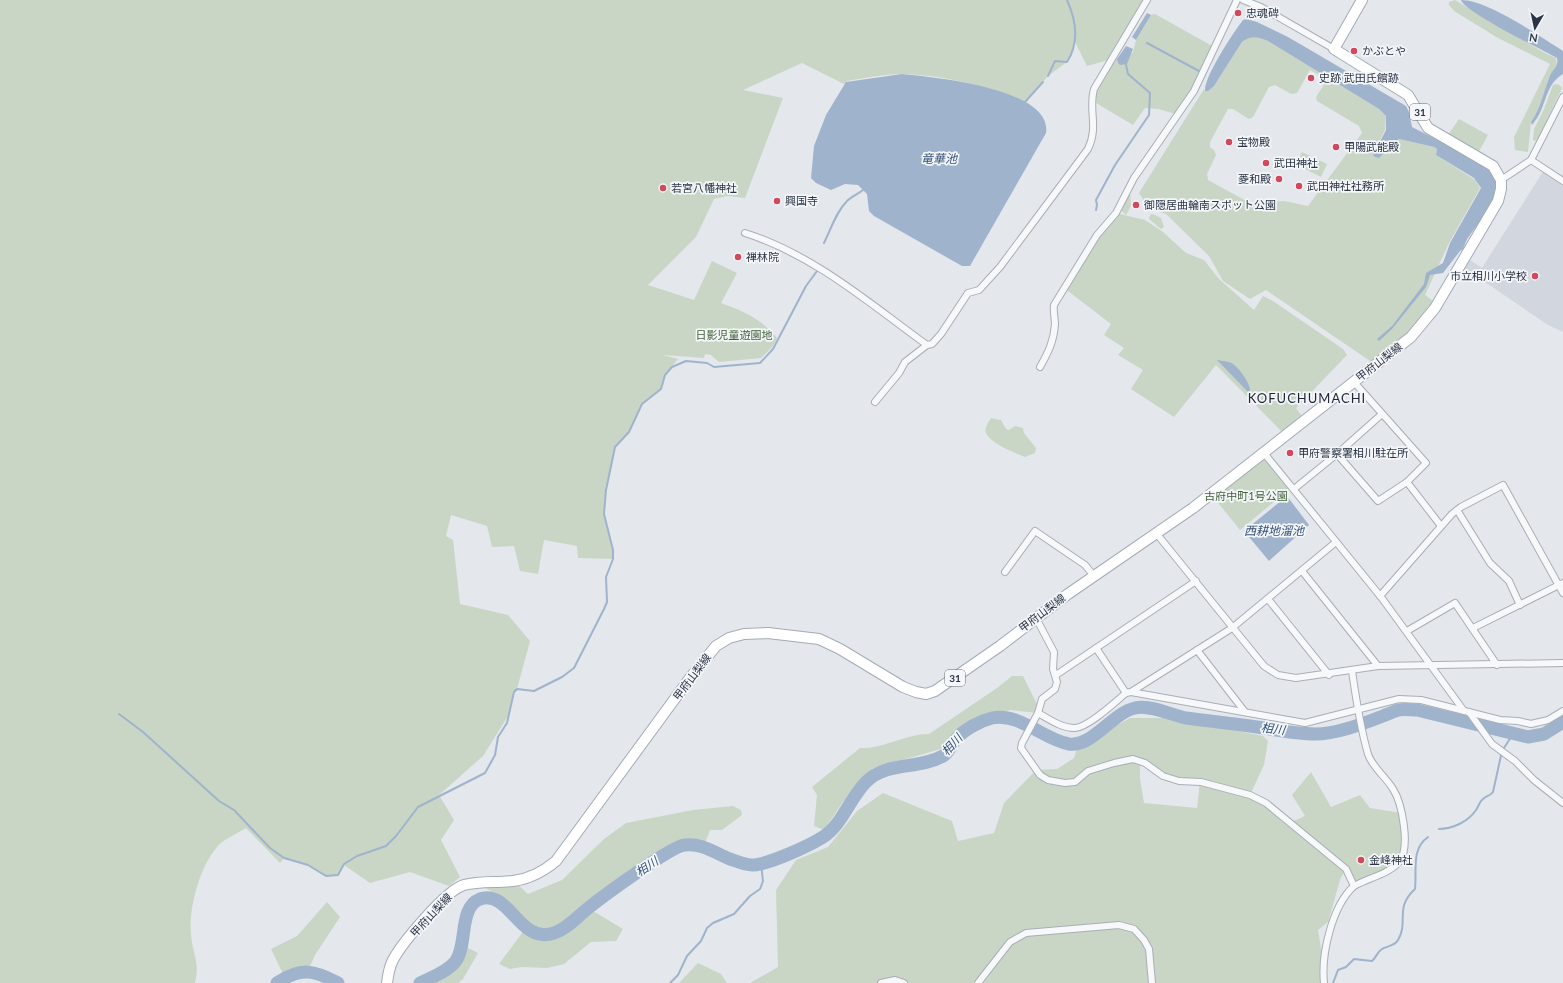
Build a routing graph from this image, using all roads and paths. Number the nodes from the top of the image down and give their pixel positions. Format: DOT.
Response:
graph roads {
  1 [pos="1146,0"];
  2 [pos="1237,0"];
  3 [pos="1242,0"];
  4 [pos="1362,0"];
  5 [pos="1334,49"];
  6 [pos="1563,97"];
  7 [pos="1530,160"];
  8 [pos="1501,180"];
  9 [pos="1563,181"];
  10 [pos="745,233"];
  11 [pos="927,345"];
  12 [pos="1040,367"];
  13 [pos="1354,382"];
  14 [pos="875,402"];
  15 [pos="1382,414"];
  16 [pos="1264,453"];
  17 [pos="1337,454"];
  18 [pos="1407,482"];
  19 [pos="1294,490"];
  20 [pos="1457,510"];
  21 [pos="1441,526"];
  22 [pos="1156,533"];
  23 [pos="1336,542"];
  24 [pos="1302,571"];
  25 [pos="1005,572"];
  26 [pos="1094,576"];
  27 [pos="1196,581"];
  28 [pos="1562,584"];
  29 [pos="1563,593"];
  30 [pos="1380,596"];
  31 [pos="1268,599"];
  32 [pos="1520,605"];
  33 [pos="1036,618"];
  34 [pos="1232,628"];
  35 [pos="1473,628"];
  36 [pos="1407,632"];
  37 [pos="1096,648"];
  38 [pos="1197,650"];
  39 [pos="1563,664"];
  40 [pos="1497,665"];
  41 [pos="1378,666"];
  42 [pos="1433,666"];
  43 [pos="1352,671"];
  44 [pos="1056,675"];
  45 [pos="1329,675"];
  46 [pos="1129,693"];
  47 [pos="1245,712"];
  48 [pos="1563,712"];
  49 [pos="1038,713"];
  50 [pos="1358,713"];
  51 [pos="1469,713"];
  52 [pos="1563,803"];
  53 [pos="1354,886"];
  54 [pos="387,982"];
  55 [pos="881,983"];
  56 [pos="904,983"];
  57 [pos="978,983"];
  58 [pos="1152,983"];
  59 [pos="1324,983"];
  1 -- 11 [label="street"];
  2 -- 12 [label="street"];
  3 -- 5 [label="street"];
  4 -- 5 [label="main road"];
  5 -- 8 [label="main road, 31"];
  6 -- 7 [label="street"];
  7 -- 8 [label="street"];
  7 -- 9 [label="street"];
  8 -- 13 [label="main road, 甲府山梨線 / 31"];
  10 -- 11 [label="street"];
  11 -- 14 [label="street"];
  13 -- 15 [label="street"];
  13 -- 16 [label="main road, 甲府山梨線 / 31"];
  15 -- 17 [label="street"];
  15 -- 18 [label="street"];
  16 -- 19 [label="street"];
  16 -- 22 [label="main road, 甲府山梨線 / 31"];
  17 -- 18 [label="street"];
  17 -- 19 [label="street"];
  18 -- 21 [label="street"];
  19 -- 23 [label="street"];
  20 -- 21 [label="street"];
  20 -- 28 [label="street"];
  20 -- 32 [label="street"];
  21 -- 30 [label="street"];
  22 -- 26 [label="main road, 甲府山梨線 / 31"];
  22 -- 27 [label="street"];
  23 -- 24 [label="street"];
  23 -- 30 [label="street"];
  24 -- 31 [label="street"];
  24 -- 41 [label="street"];
  25 -- 26 [label="street"];
  26 -- 33 [label="main road, 甲府山梨線 / 31"];
  27 -- 34 [label="street"];
  27 -- 37 [label="street"];
  28 -- 29 [label="street"];
  28 -- 32 [label="street"];
  30 -- 36 [label="street"];
  31 -- 34 [label="street"];
  31 -- 45 [label="street"];
  32 -- 35 [label="street"];
  33 -- 44 [label="street"];
  33 -- 54 [label="main road, 甲府山梨線 / 31"];
  34 -- 38 [label="street"];
  34 -- 45 [label="street"];
  35 -- 36 [label="street"];
  35 -- 40 [label="street"];
  36 -- 42 [label="street"];
  37 -- 44 [label="street"];
  37 -- 46 [label="street"];
  38 -- 46 [label="street"];
  38 -- 47 [label="street"];
  39 -- 40 [label="street"];
  40 -- 42 [label="street"];
  41 -- 42 [label="street"];
  41 -- 43 [label="street"];
  42 -- 51 [label="street"];
  43 -- 45 [label="street"];
  43 -- 50 [label="street"];
  44 -- 49 [label="street"];
  46 -- 47 [label="street"];
  46 -- 49 [label="street"];
  47 -- 50 [label="street"];
  48 -- 51 [label="street"];
  49 -- 53 [label="street"];
  50 -- 51 [label="street"];
  50 -- 53 [label="street"];
  51 -- 52 [label="street"];
  53 -- 59 [label="street"];
  55 -- 56 [label="street"];
  57 -- 58 [label="street"];
}
